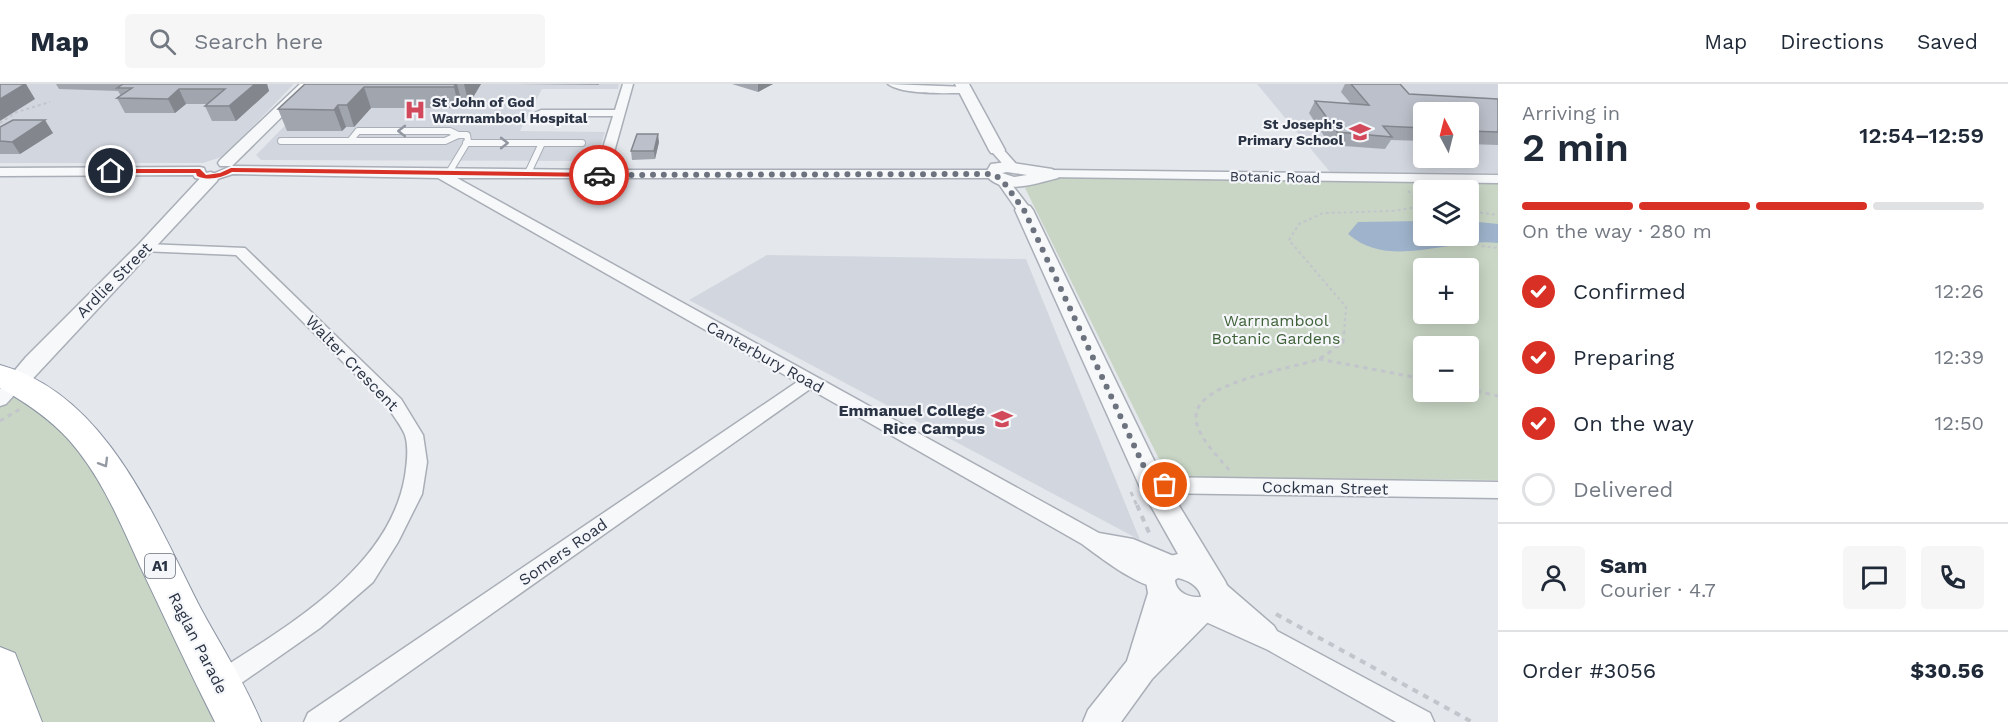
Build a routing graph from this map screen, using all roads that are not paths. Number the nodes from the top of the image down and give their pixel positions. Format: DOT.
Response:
graph roads {
  1 [pos="308,84"];
  2 [pos="628,84"];
  3 [pos="893,84"];
  4 [pos="964,87"];
  5 [pos="541,112"];
  6 [pos="619,113"];
  7 [pos="458,135"];
  8 [pos="281,141"];
  9 [pos="350,141"];
  10 [pos="466,143"];
  11 [pos="542,143"];
  12 [pos="582,143"];
  13 [pos="998,150"];
  14 [pos="228,167"];
  15 [pos="0,172"];
  16 [pos="206,174"];
  17 [pos="445,174"];
  18 [pos="1052,174"];
  19 [pos="527,175"];
  20 [pos="601,175"];
  21 [pos="1010,175"];
  22 [pos="1498,179"];
  23 [pos="1024,210"];
  24 [pos="146,248"];
  25 [pos="810,381"];
  26 [pos="4,386"];
  27 [pos="1152,484"];
  28 [pos="1498,490"];
  29 [pos="1175,524"];
  30 [pos="1169,576"];
  31 [pos="1206,598"];
  32 [pos="1141,668"];
  33 [pos="218,685"];
  34 [pos="239,722"];
  35 [pos="317,722"];
  36 [pos="1100,722"];
  37 [pos="1420,722"];
  1 -- 14 [label="street"];
  2 -- 6 [label="street"];
  3 -- 4 [label="street"];
  4 -- 13 [label="street"];
  5 -- 6 [label="street"];
  6 -- 20 [label="street"];
  7 -- 9 [label="lane"];
  7 -- 9 [label="lane, one-way"];
  7 -- 10 [label="lane"];
  8 -- 9 [label="lane"];
  10 -- 11 [label="lane, one-way"];
  10 -- 17 [label="lane"];
  11 -- 12 [label="lane"];
  11 -- 19 [label="lane"];
  13 -- 21 [label="street"];
  14 -- 16 [label="street"];
  14 -- 17 [label="street, Botanic Road"];
  15 -- 16 [label="street"];
  16 -- 24 [label="street, Ardlie Street"];
  17 -- 19 [label="street, Botanic Road"];
  17 -- 25 [label="street, Canterbury Road"];
  18 -- 21 [label="street, Botanic Road"];
  18 -- 22 [label="street, Botanic Road"];
  19 -- 20 [label="street, Botanic Road"];
  20 -- 21 [label="street, Botanic Road"];
  21 -- 23 [label="street"];
  23 -- 27 [label="street"];
  24 -- 26 [label="street, Ardlie Street"];
  24 -- 33 [label="street, Walter Crescent"];
  25 -- 30 [label="street, Canterbury Road"];
  25 -- 35 [label="street, Somers Road"];
  26 -- 33 [label="highway, Raglan Parade / A1, one-way"];
  27 -- 28 [label="street, Cockman Street"];
  27 -- 29 [label="street"];
  29 -- 30 [label="street"];
  29 -- 31 [label="street"];
  30 -- 31 [label="street"];
  30 -- 31 [label="street"];
  30 -- 32 [label="street"];
  31 -- 32 [label="street"];
  31 -- 37 [label="street"];
  32 -- 36 [label="street"];
  33 -- 34 [label="highway, Raglan Parade / A1"];
}
